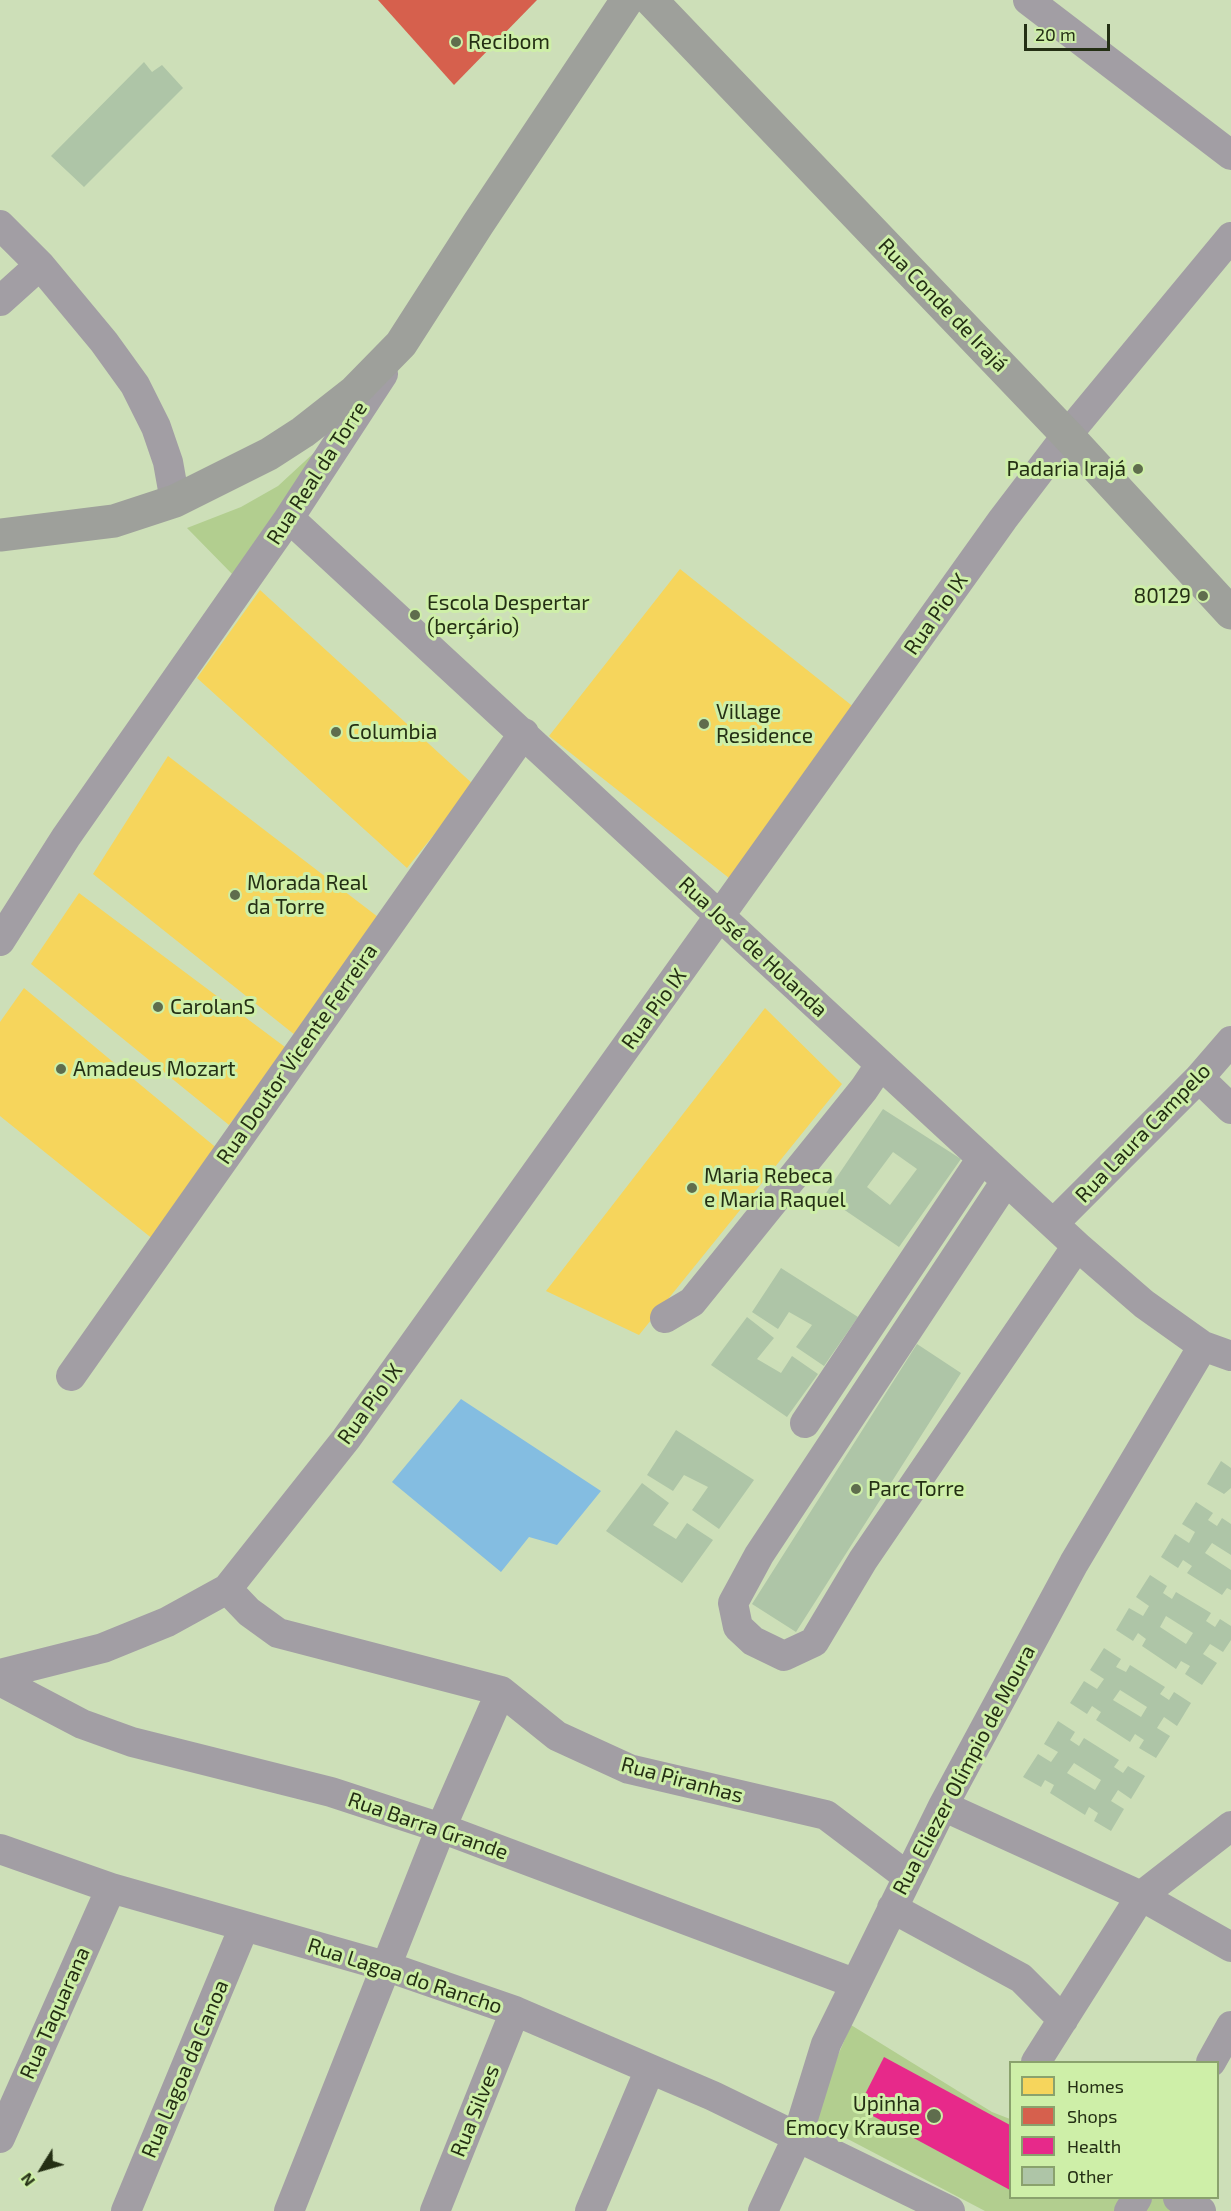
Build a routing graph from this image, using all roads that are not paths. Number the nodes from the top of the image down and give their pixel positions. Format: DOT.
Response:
graph roads {
  1 [pos="627,0"];
  2 [pos="651,0"];
  3 [pos="1028,0"];
  4 [pos="1231,154"];
  5 [pos="0,225"];
  6 [pos="1231,237"];
  7 [pos="40,265"];
  8 [pos="0,301"];
  9 [pos="401,344"];
  10 [pos="1067,435"];
  11 [pos="175,501"];
  12 [pos="289,518"];
  13 [pos="0,535"];
  14 [pos="1231,613"];
  15 [pos="524,733"];
  16 [pos="720,918"];
  17 [pos="0,940"];
  18 [pos="1231,1041"];
  19 [pos="880,1065"];
  20 [pos="1199,1078"];
  21 [pos="1231,1109"];
  22 [pos="982,1158"];
  23 [pos="1006,1180"];
  24 [pos="1054,1224"];
  25 [pos="1077,1246"];
  26 [pos="664,1318"];
  27 [pos="1217,1351"];
  28 [pos="71,1376"];
  29 [pos="805,1423"];
  30 [pos="227,1589"];
  31 [pos="0,1674"];
  32 [pos="0,1681"];
  33 [pos="501,1691"];
  34 [pos="943,1806"];
  35 [pos="1231,1826"];
  36 [pos="441,1828"];
  37 [pos="0,1849"];
  38 [pos="908,1877"];
  39 [pos="111,1888"];
  40 [pos="1141,1896"];
  41 [pos="892,1908"];
  42 [pos="244,1927"];
  43 [pos="1231,1947"];
  44 [pos="385,1966"];
  45 [pos="854,1983"];
  46 [pos="515,2011"];
  47 [pos="1063,2020"];
  48 [pos="1231,2026"];
  49 [pos="1037,2061"];
  50 [pos="1212,2061"];
  51 [pos="650,2069"];
  52 [pos="0,2138"];
  53 [pos="797,2138"];
  54 [pos="1180,2199"];
  55 [pos="126,2211"];
  56 [pos="289,2211"];
  57 [pos="435,2211"];
  58 [pos="590,2211"];
  59 [pos="763,2211"];
  60 [pos="950,2211"];
  61 [pos="1201,2211"];
  1 -- 9 [label="main road, Rua Real da Torre"];
  2 -- 10 [label="main road, Rua Conde de Irajá"];
  3 -- 4 [label="street"];
  5 -- 7 [label="street"];
  6 -- 10 [label="street, Rua Pio IX"];
  7 -- 8 [label="street"];
  7 -- 11 [label="street"];
  9 -- 11 [label="main road"];
  9 -- 12 [label="street, Rua Real da Torre"];
  10 -- 14 [label="main road, Rua Conde de Irajá"];
  10 -- 16 [label="street, Rua Pio IX"];
  11 -- 13 [label="main road"];
  12 -- 15 [label="street, Rua José de Holanda"];
  12 -- 17 [label="street, Rua Real da Torre"];
  15 -- 16 [label="street, Rua José de Holanda"];
  15 -- 28 [label="street, Rua Doutor Vicente Ferreira"];
  16 -- 19 [label="street, Rua José de Holanda"];
  16 -- 30 [label="street, Rua Pio IX"];
  18 -- 20 [label="street, Rua Laura Campelo"];
  19 -- 22 [label="street, Rua José de Holanda"];
  19 -- 26 [label="street"];
  20 -- 21 [label="street"];
  20 -- 24 [label="street, Rua Laura Campelo"];
  22 -- 23 [label="street, Rua José de Holanda"];
  22 -- 29 [label="street"];
  23 -- 24 [label="street, Rua José de Holanda"];
  23 -- 25 [label="street"];
  24 -- 25 [label="street, Rua José de Holanda"];
  25 -- 27 [label="street, Rua José de Holanda"];
  27 -- 34 [label="street, Rua Eliezer Olímpio de Moura"];
  30 -- 31 [label="street, Rua Pio IX"];
  30 -- 33 [label="street, Rua Piranhas"];
  32 -- 36 [label="street, Rua Barra Grande"];
  33 -- 36 [label="street"];
  33 -- 38 [label="street, Rua Piranhas"];
  34 -- 38 [label="street, Rua Eliezer Olímpio de Moura"];
  34 -- 40 [label="street"];
  35 -- 40 [label="street"];
  36 -- 44 [label="street"];
  36 -- 45 [label="street, Rua Barra Grande"];
  37 -- 39 [label="street, Rua Lagoa do Rancho"];
  38 -- 41 [label="street, Rua Eliezer Olímpio de Moura"];
  39 -- 42 [label="street, Rua Lagoa do Rancho"];
  39 -- 52 [label="street, Rua Taquarana"];
  40 -- 43 [label="street"];
  40 -- 47 [label="street"];
  41 -- 45 [label="street, Rua Eliezer Olímpio de Moura"];
  41 -- 47 [label="street"];
  42 -- 44 [label="street, Rua Lagoa do Rancho"];
  42 -- 55 [label="street, Rua Lagoa da Canoa"];
  44 -- 46 [label="street, Rua Lagoa do Rancho"];
  44 -- 56 [label="street"];
  45 -- 53 [label="street, Rua Eliezer Olímpio de Moura"];
  46 -- 51 [label="street, Rua Lagoa do Rancho"];
  46 -- 57 [label="street, Rua Silves"];
  47 -- 49 [label="street"];
  48 -- 50 [label="street"];
  51 -- 53 [label="street, Rua Lagoa do Rancho"];
  51 -- 58 [label="street"];
  53 -- 59 [label="street, Rua Eliezer Olímpio de Moura"];
  53 -- 60 [label="street, Rua Lagoa do Rancho"];
  54 -- 61 [label="street"];
}
